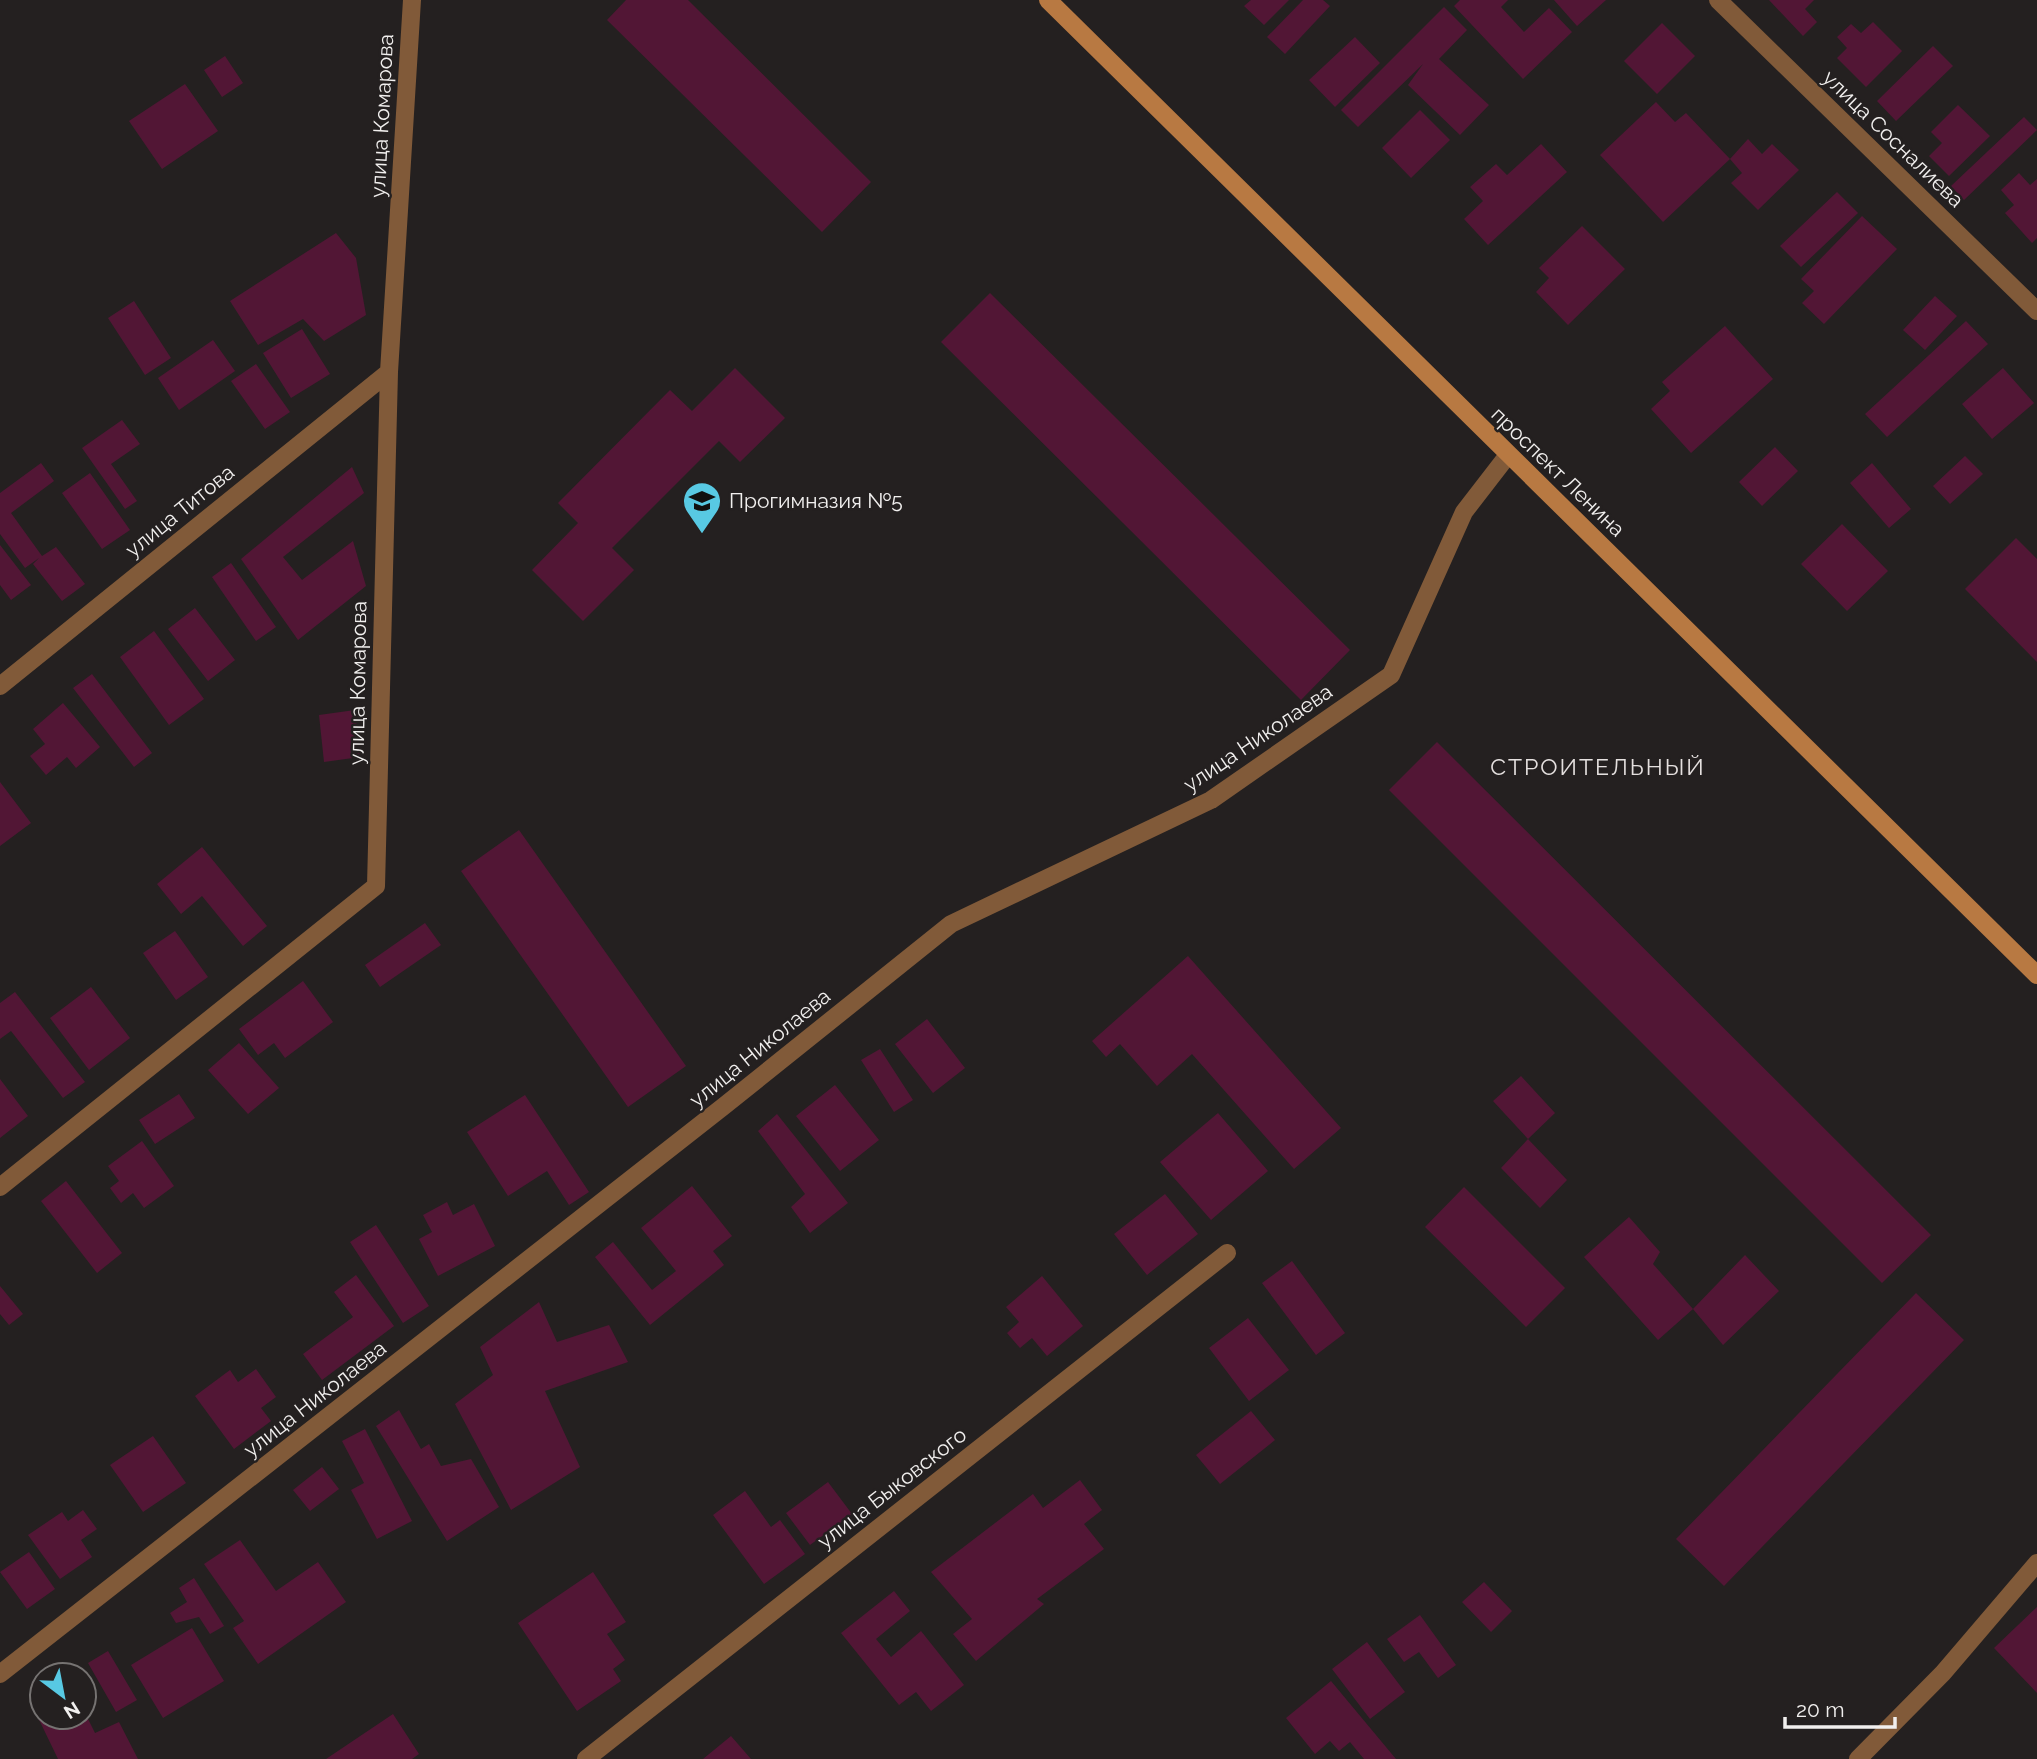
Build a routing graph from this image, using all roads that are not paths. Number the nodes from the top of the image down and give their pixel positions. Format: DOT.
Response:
graph roads {
  1 [pos="412,0"];
  2 [pos="1048,0"];
  3 [pos="1718,0"];
  4 [pos="2037,311"];
  5 [pos="389,372"];
  6 [pos="1508,455"];
  7 [pos="0,686"];
  8 [pos="2037,975"];
  9 [pos="0,1187"];
  10 [pos="1227,1253"];
  11 [pos="2037,1563"];
  12 [pos="0,1674"];
  13 [pos="586,1759"];
  14 [pos="1858,1759"];
  1 -- 5 [label="street, улица Комарова"];
  2 -- 6 [label="main road, проспект Ленина"];
  3 -- 4 [label="street, улица Сосналиева"];
  5 -- 7 [label="street, улица Титова"];
  5 -- 9 [label="street, улица Комарова"];
  6 -- 8 [label="main road, проспект Ленина"];
  6 -- 12 [label="street, улица Николаева"];
  10 -- 13 [label="street, улица Быковского"];
  11 -- 14 [label="street"];
}
